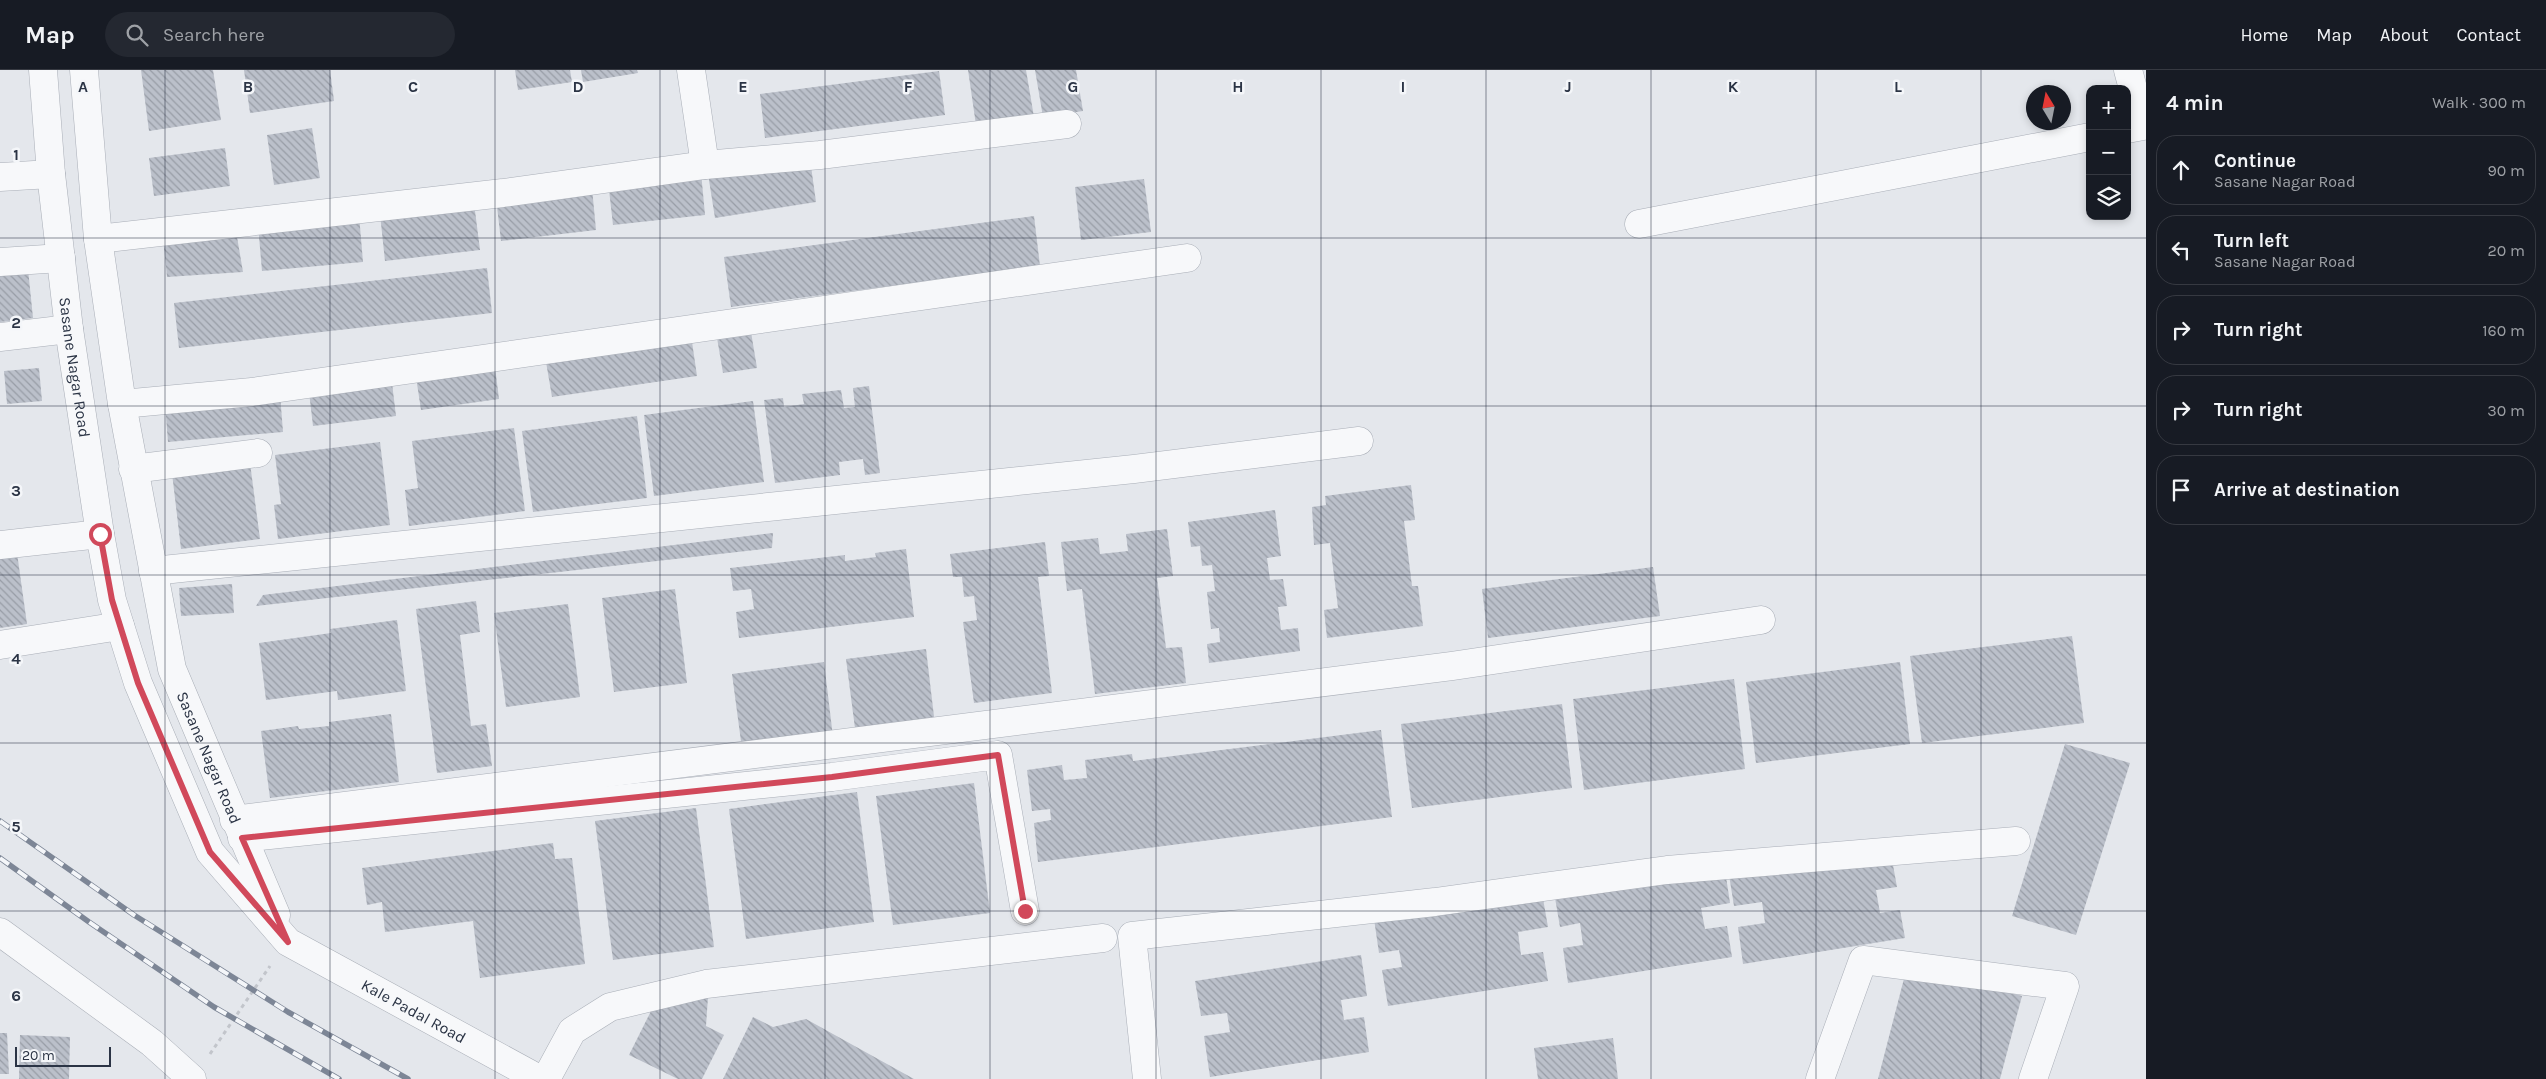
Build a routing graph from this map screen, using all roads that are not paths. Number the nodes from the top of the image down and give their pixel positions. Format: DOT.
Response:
graph roads {
  1 [pos="43,70"];
  2 [pos="84,70"];
  3 [pos="691,70"];
  4 [pos="2128,70"];
  5 [pos="1067,124"];
  6 [pos="2131,128"];
  7 [pos="2086,138"];
  8 [pos="705,165"];
  9 [pos="52,174"];
  10 [pos="0,177"];
  11 [pos="1639,224"];
  12 [pos="98,239"];
  13 [pos="61,258"];
  14 [pos="1187,258"];
  15 [pos="0,262"];
  16 [pos="70,329"];
  17 [pos="0,337"];
  18 [pos="122,404"];
  19 [pos="1359,441"];
  20 [pos="258,453"];
  21 [pos="134,469"];
  22 [pos="100,534"];
  23 [pos="0,545"];
  24 [pos="152,571"];
  25 [pos="1761,620"];
  26 [pos="120,626"];
  27 [pos="0,645"];
  28 [pos="238,829"];
  29 [pos="2016,841"];
  30 [pos="1025,911"];
  31 [pos="0,932"];
  32 [pos="1103,938"];
  33 [pos="288,942"];
  34 [pos="192,1079"];
  35 [pos="539,1079"];
  36 [pos="546,1079"];
  37 [pos="1148,1079"];
  38 [pos="1820,1079"];
  39 [pos="2033,1079"];
  1 -- 9 [label="street, Sasane Nagar Road"];
  2 -- 12 [label="street, Sasane Nagar Road"];
  3 -- 8 [label="street"];
  4 -- 6 [label="street"];
  5 -- 8 [label="street"];
  7 -- 11 [label="street"];
  8 -- 12 [label="street"];
  9 -- 10 [label="street"];
  9 -- 13 [label="street, Sasane Nagar Road"];
  12 -- 18 [label="street, Sasane Nagar Road"];
  13 -- 15 [label="street"];
  13 -- 16 [label="street, Sasane Nagar Road"];
  14 -- 18 [label="street"];
  16 -- 17 [label="street"];
  16 -- 22 [label="street, Sasane Nagar Road"];
  18 -- 21 [label="street, Sasane Nagar Road"];
  19 -- 24 [label="street"];
  20 -- 21 [label="street"];
  21 -- 24 [label="street, Sasane Nagar Road"];
  22 -- 23 [label="street"];
  22 -- 26 [label="street, Sasane Nagar Road"];
  24 -- 28 [label="street, Sasane Nagar Road"];
  25 -- 28 [label="street"];
  26 -- 27 [label="street"];
  26 -- 33 [label="street, Sasane Nagar Road"];
  28 -- 30 [label="street"];
  28 -- 33 [label="street, Sasane Nagar Road"];
  29 -- 37 [label="street"];
  31 -- 34 [label="street"];
  32 -- 36 [label="street"];
  33 -- 35 [label="street, Kale Padal Road"];
  38 -- 39 [label="street"];
}
